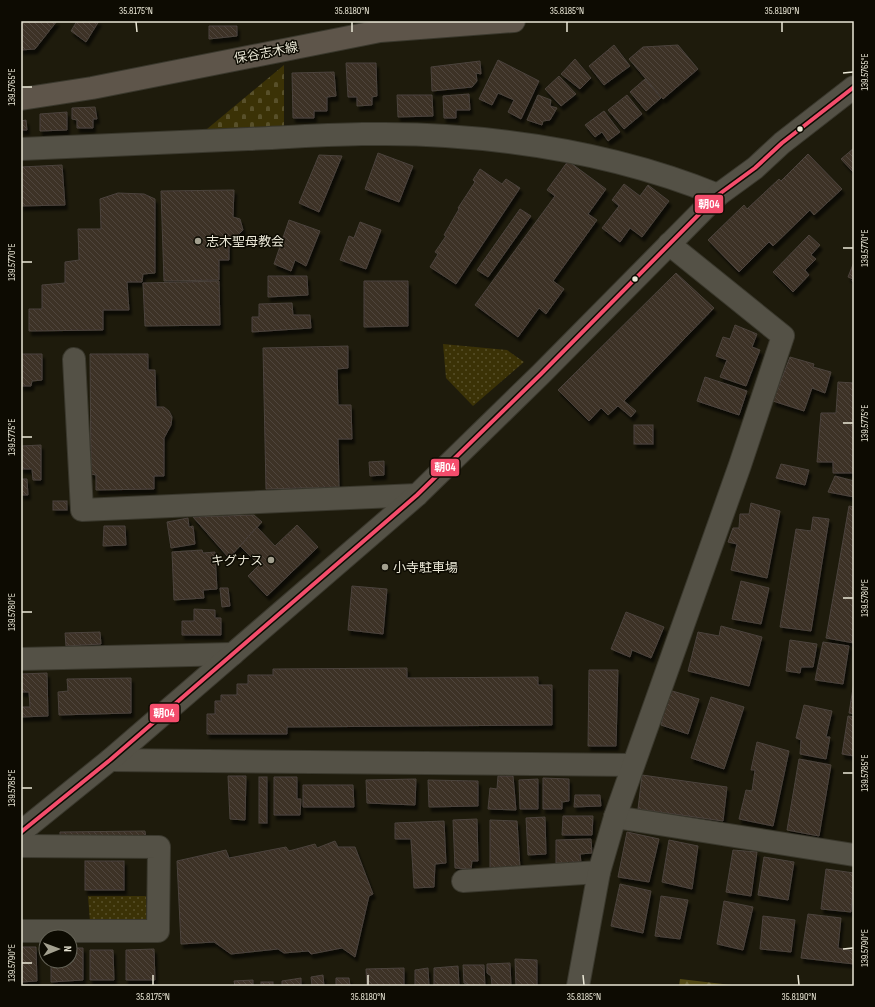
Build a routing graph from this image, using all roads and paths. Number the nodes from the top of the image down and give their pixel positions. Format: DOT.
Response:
graph roads {
  1 [pos="514,21"];
  2 [pos="854,87"];
  3 [pos="21,99"];
  4 [pos="21,149"];
  5 [pos="718,195"];
  6 [pos="669,244"];
  7 [pos="74,359"];
  8 [pos="417,494"];
  9 [pos="233,654"];
  10 [pos="21,659"];
  11 [pos="110,760"];
  12 [pos="633,765"];
  13 [pos="615,817"];
  14 [pos="21,832"];
  15 [pos="21,846"];
  16 [pos="854,855"];
  17 [pos="599,872"];
  18 [pos="463,881"];
  19 [pos="21,931"];
  20 [pos="578,986"];
  1 -- 3 [label="main road, 保谷志木線"];
  2 -- 5 [label="street"];
  4 -- 5 [label="street"];
  5 -- 6 [label="street"];
  6 -- 8 [label="street"];
  6 -- 12 [label="street"];
  7 -- 8 [label="street"];
  8 -- 9 [label="street"];
  9 -- 10 [label="street"];
  9 -- 11 [label="street"];
  11 -- 12 [label="street"];
  11 -- 14 [label="street"];
  12 -- 13 [label="street"];
  13 -- 16 [label="street"];
  13 -- 17 [label="street"];
  15 -- 19 [label="street"];
  17 -- 18 [label="street"];
  17 -- 20 [label="street"];
}
